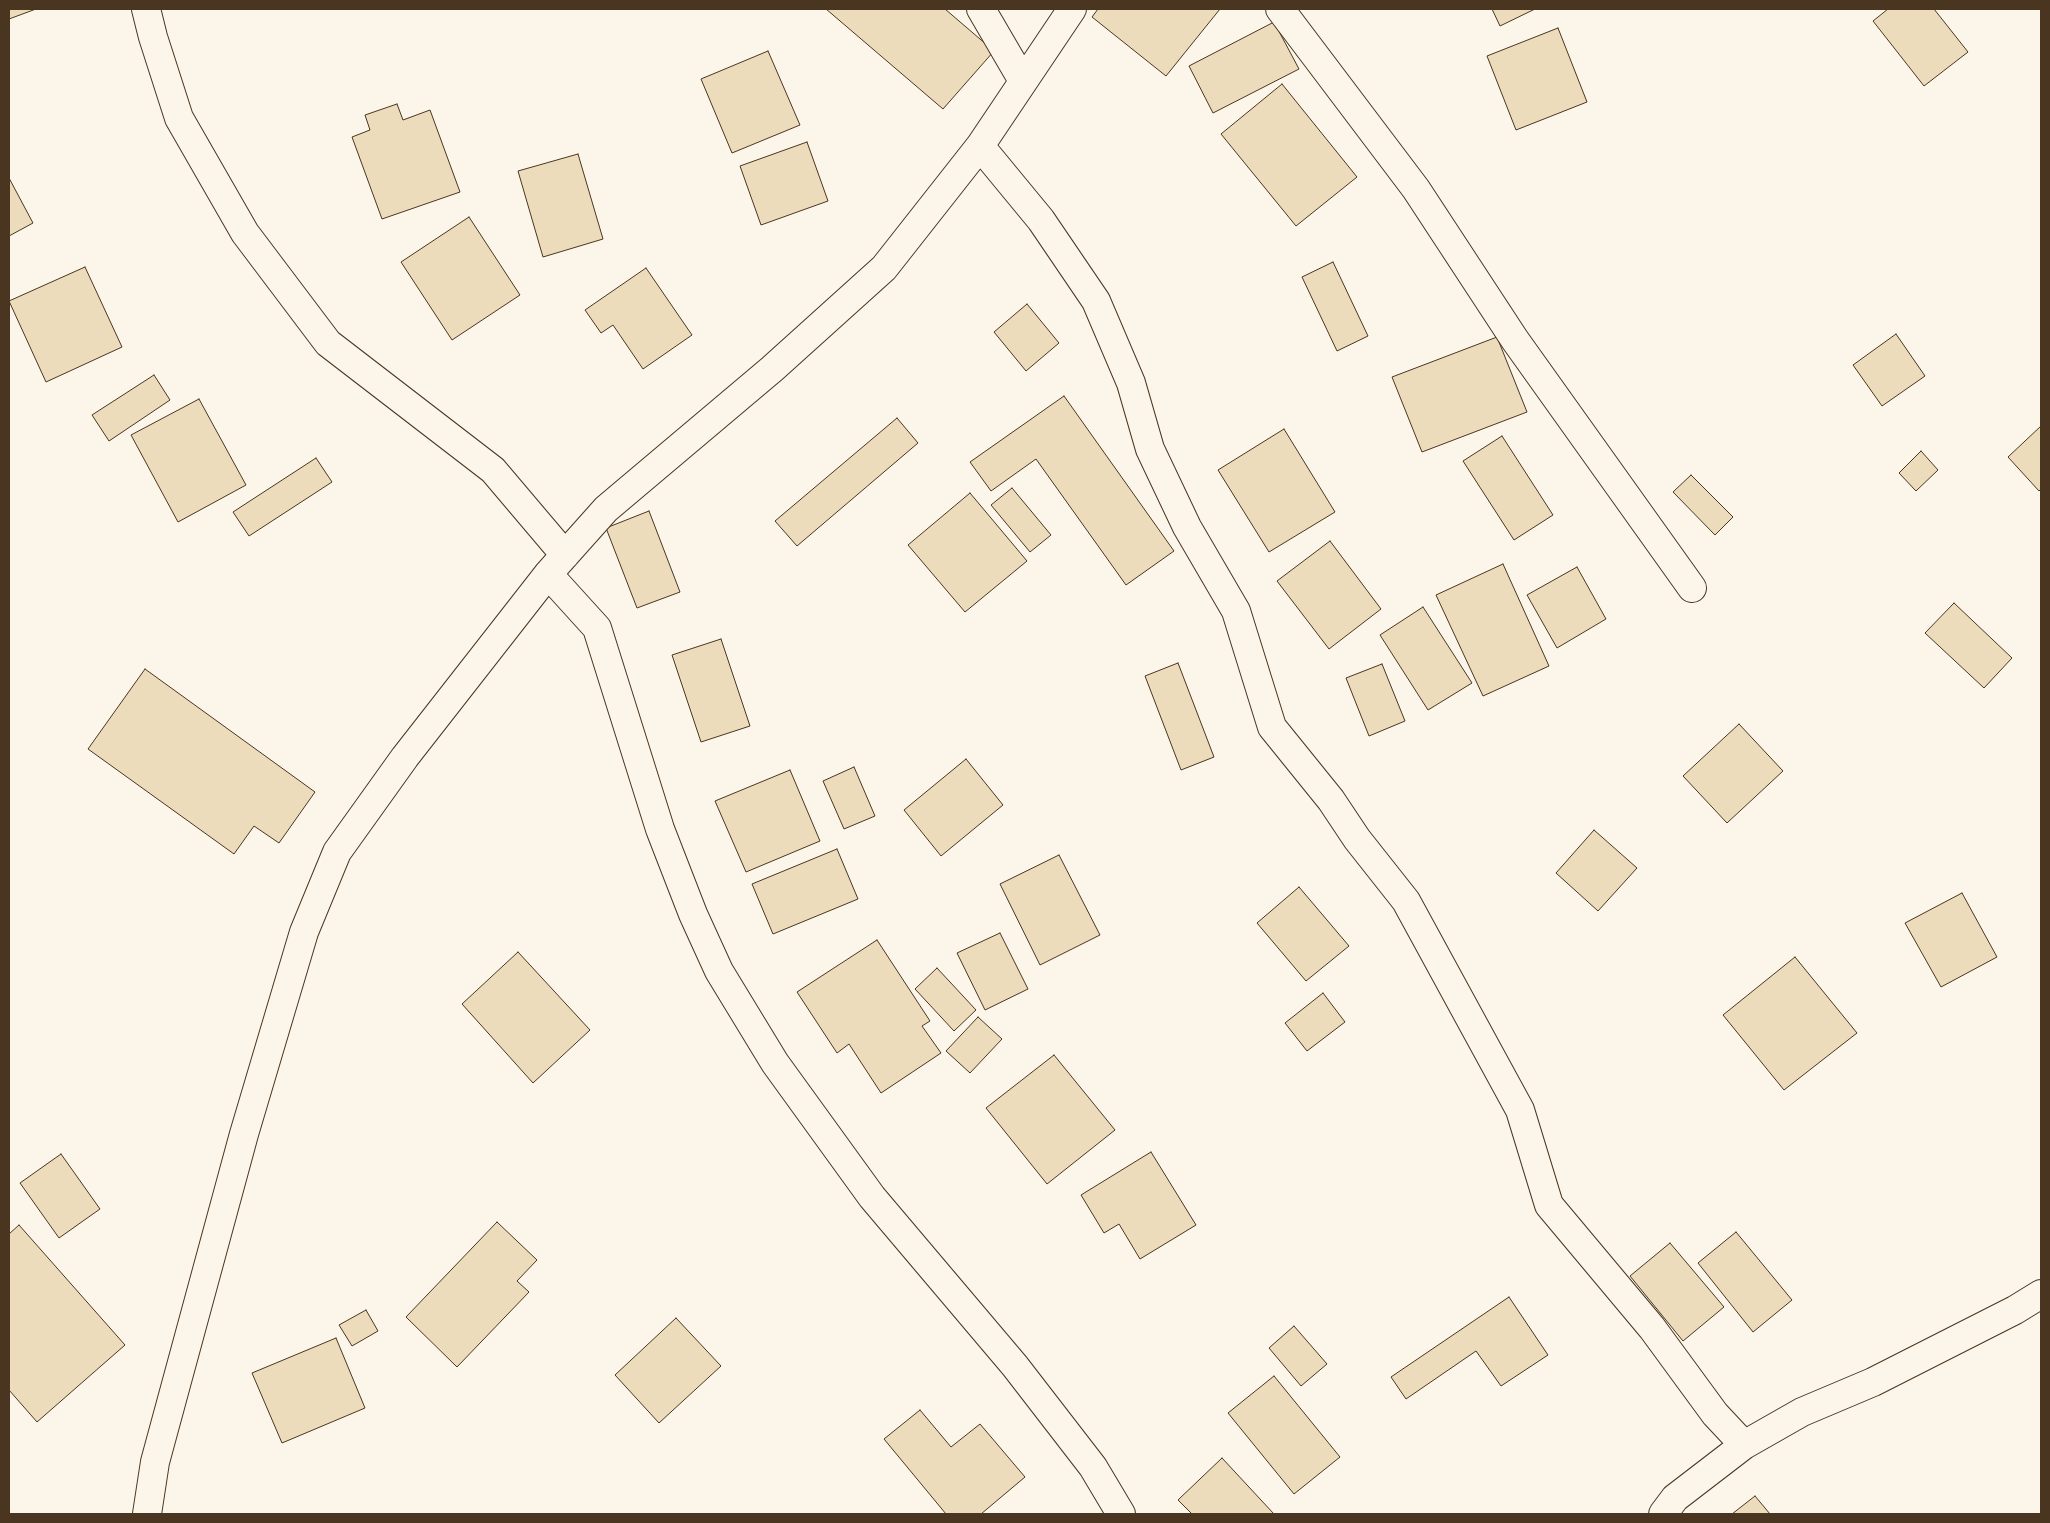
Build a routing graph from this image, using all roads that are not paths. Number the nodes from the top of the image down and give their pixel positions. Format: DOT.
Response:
graph roads {
  1 [pos="146,9"];
  2 [pos="981,9"];
  3 [pos="1072,9"];
  4 [pos="1280,9"];
  5 [pos="1023,81"];
  6 [pos="980,146"];
  7 [pos="556,565"];
  8 [pos="1692,588"];
  9 [pos="2041,1294"];
  10 [pos="1744,1445"];
  11 [pos="146,1514"];
  12 [pos="1121,1514"];
  13 [pos="1662,1514"];
  1 -- 7 [label="street"];
  2 -- 5 [label="street"];
  3 -- 5 [label="street"];
  4 -- 8 [label="street"];
  5 -- 6 [label="street"];
  6 -- 7 [label="street"];
  6 -- 10 [label="street"];
  7 -- 11 [label="street"];
  7 -- 12 [label="street"];
  9 -- 10 [label="street"];
  10 -- 13 [label="street"];
}
